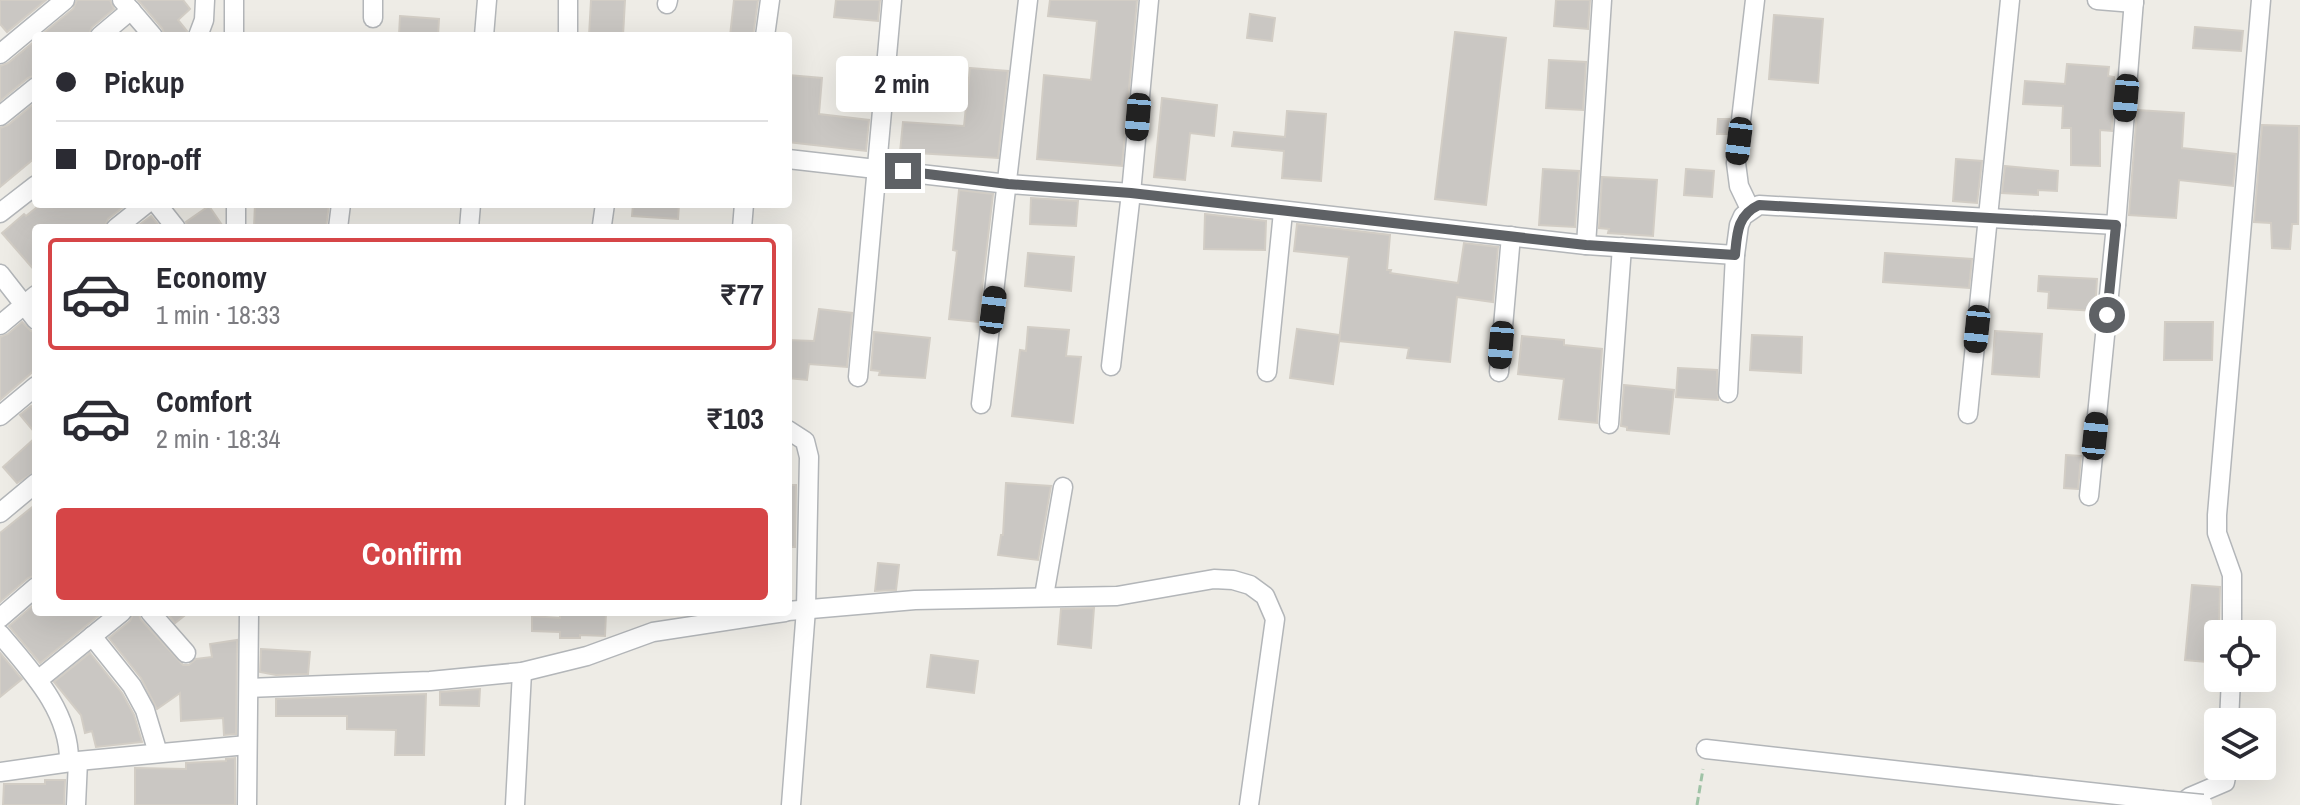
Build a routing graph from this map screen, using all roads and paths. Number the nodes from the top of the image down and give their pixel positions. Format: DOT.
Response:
graph roads {
  1 [pos="65,0"];
  2 [pos="188,0"];
  3 [pos="205,0"];
  4 [pos="234,0"];
  5 [pos="487,0"];
  6 [pos="568,0"];
  7 [pos="770,0"];
  8 [pos="892,0"];
  9 [pos="1028,0"];
  10 [pos="1149,0"];
  11 [pos="1602,0"];
  12 [pos="1755,0"];
  13 [pos="2010,0"];
  14 [pos="2097,0"];
  15 [pos="2261,0"];
  16 [pos="2134,2"];
  17 [pos="127,5"];
  18 [pos="201,28"];
  19 [pos="103,32"];
  20 [pos="150,32"];
  21 [pos="234,32"];
  22 [pos="484,32"];
  23 [pos="568,32"];
  24 [pos="766,32"];
  25 [pos="0,54"];
  26 [pos="32,90"];
  27 [pos="0,116"];
  28 [pos="792,159"];
  29 [pos="876,168"];
  30 [pos="1008,184"];
  31 [pos="32,188"];
  32 [pos="1131,193"];
  33 [pos="141,208"];
  34 [pos="160,208"];
  35 [pos="1750,209"];
  36 [pos="1283,212"];
  37 [pos="0,213"];
  38 [pos="1989,217"];
  39 [pos="121,224"];
  40 [pos="173,224"];
  41 [pos="2116,225"];
  42 [pos="1511,236"];
  43 [pos="1586,245"];
  44 [pos="1622,247"];
  45 [pos="1735,255"];
  46 [pos="0,274"];
  47 [pos="30,300"];
  48 [pos="0,325"];
  49 [pos="1111,366"];
  50 [pos="1267,372"];
  51 [pos="1499,372"];
  52 [pos="858,377"];
  53 [pos="32,389"];
  54 [pos="1728,393"];
  55 [pos="981,404"];
  56 [pos="1968,414"];
  57 [pos="0,416"];
  58 [pos="1609,424"];
  59 [pos="792,433"];
  60 [pos="32,486"];
  61 [pos="1063,487"];
  62 [pos="2089,496"];
  63 [pos="0,513"];
  64 [pos="32,590"];
  65 [pos="1044,596"];
  66 [pos="793,611"];
  67 [pos="117,616"];
  68 [pos="154,616"];
  69 [pos="249,616"];
  70 [pos="760,616"];
  71 [pos="0,618"];
  72 [pos="2232,620"];
  73 [pos="0,634"];
  74 [pos="92,636"];
  75 [pos="186,653"];
  76 [pos="522,672"];
  77 [pos="38,680"];
  78 [pos="250,688"];
  79 [pos="247,745"];
  80 [pos="1706,749"];
  81 [pos="158,753"];
  82 [pos="74,761"];
  83 [pos="0,772"];
  84 [pos="2225,780"];
  85 [pos="2171,802"];
  86 [pos="2203,804"];
  87 [pos="76,805"];
  88 [pos="247,805"];
  89 [pos="515,805"];
  90 [pos="791,805"];
  91 [pos="1249,805"];
  92 [pos="1697,805"];
  93 [pos="2214,805"];
  1 -- 25 [label="street"];
  2 -- 18 [label="street"];
  3 -- 18 [label="street"];
  4 -- 21 [label="street"];
  5 -- 22 [label="street"];
  6 -- 23 [label="street"];
  7 -- 24 [label="street"];
  8 -- 29 [label="street"];
  9 -- 30 [label="street"];
  10 -- 32 [label="street"];
  11 -- 43 [label="street"];
  12 -- 35 [label="street"];
  13 -- 38 [label="street"];
  14 -- 16 [label="street"];
  15 -- 72 [label="street"];
  16 -- 41 [label="street"];
  17 -- 19 [label="street"];
  17 -- 20 [label="street"];
  26 -- 27 [label="street"];
  28 -- 29 [label="street"];
  29 -- 30 [label="street"];
  29 -- 52 [label="street"];
  30 -- 32 [label="street"];
  30 -- 55 [label="street"];
  31 -- 37 [label="street"];
  32 -- 36 [label="street"];
  32 -- 49 [label="street"];
  33 -- 39 [label="street"];
  34 -- 40 [label="street"];
  35 -- 38 [label="street"];
  35 -- 45 [label="street"];
  36 -- 42 [label="street"];
  36 -- 50 [label="street"];
  38 -- 41 [label="street"];
  38 -- 56 [label="street"];
  41 -- 62 [label="street"];
  42 -- 43 [label="street"];
  42 -- 51 [label="street"];
  43 -- 44 [label="street"];
  44 -- 45 [label="street"];
  44 -- 58 [label="street"];
  45 -- 54 [label="street"];
  46 -- 47 [label="street"];
  47 -- 48 [label="street"];
  53 -- 57 [label="street"];
  59 -- 66 [label="street"];
  60 -- 63 [label="street"];
  61 -- 65 [label="street"];
  64 -- 71 [label="street"];
  65 -- 66 [label="street"];
  65 -- 91 [label="street"];
  66 -- 90 [label="street"];
  67 -- 74 [label="street"];
  68 -- 75 [label="street"];
  69 -- 78 [label="street"];
  70 -- 76 [label="street"];
  73 -- 77 [label="street"];
  74 -- 77 [label="street"];
  74 -- 81 [label="street"];
  76 -- 78 [label="street"];
  76 -- 89 [label="street"];
  77 -- 82 [label="street"];
  78 -- 79 [label="street"];
  79 -- 81 [label="street"];
  79 -- 88 [label="street"];
  80 -- 85 [label="street"];
  80 -- 92 [label="path"];
  81 -- 82 [label="street"];
  82 -- 83 [label="street"];
  82 -- 87 [label="street"];
  84 -- 85 [label="street"];
  85 -- 86 [label="street, bridge"];
  86 -- 93 [label="street"];
}
